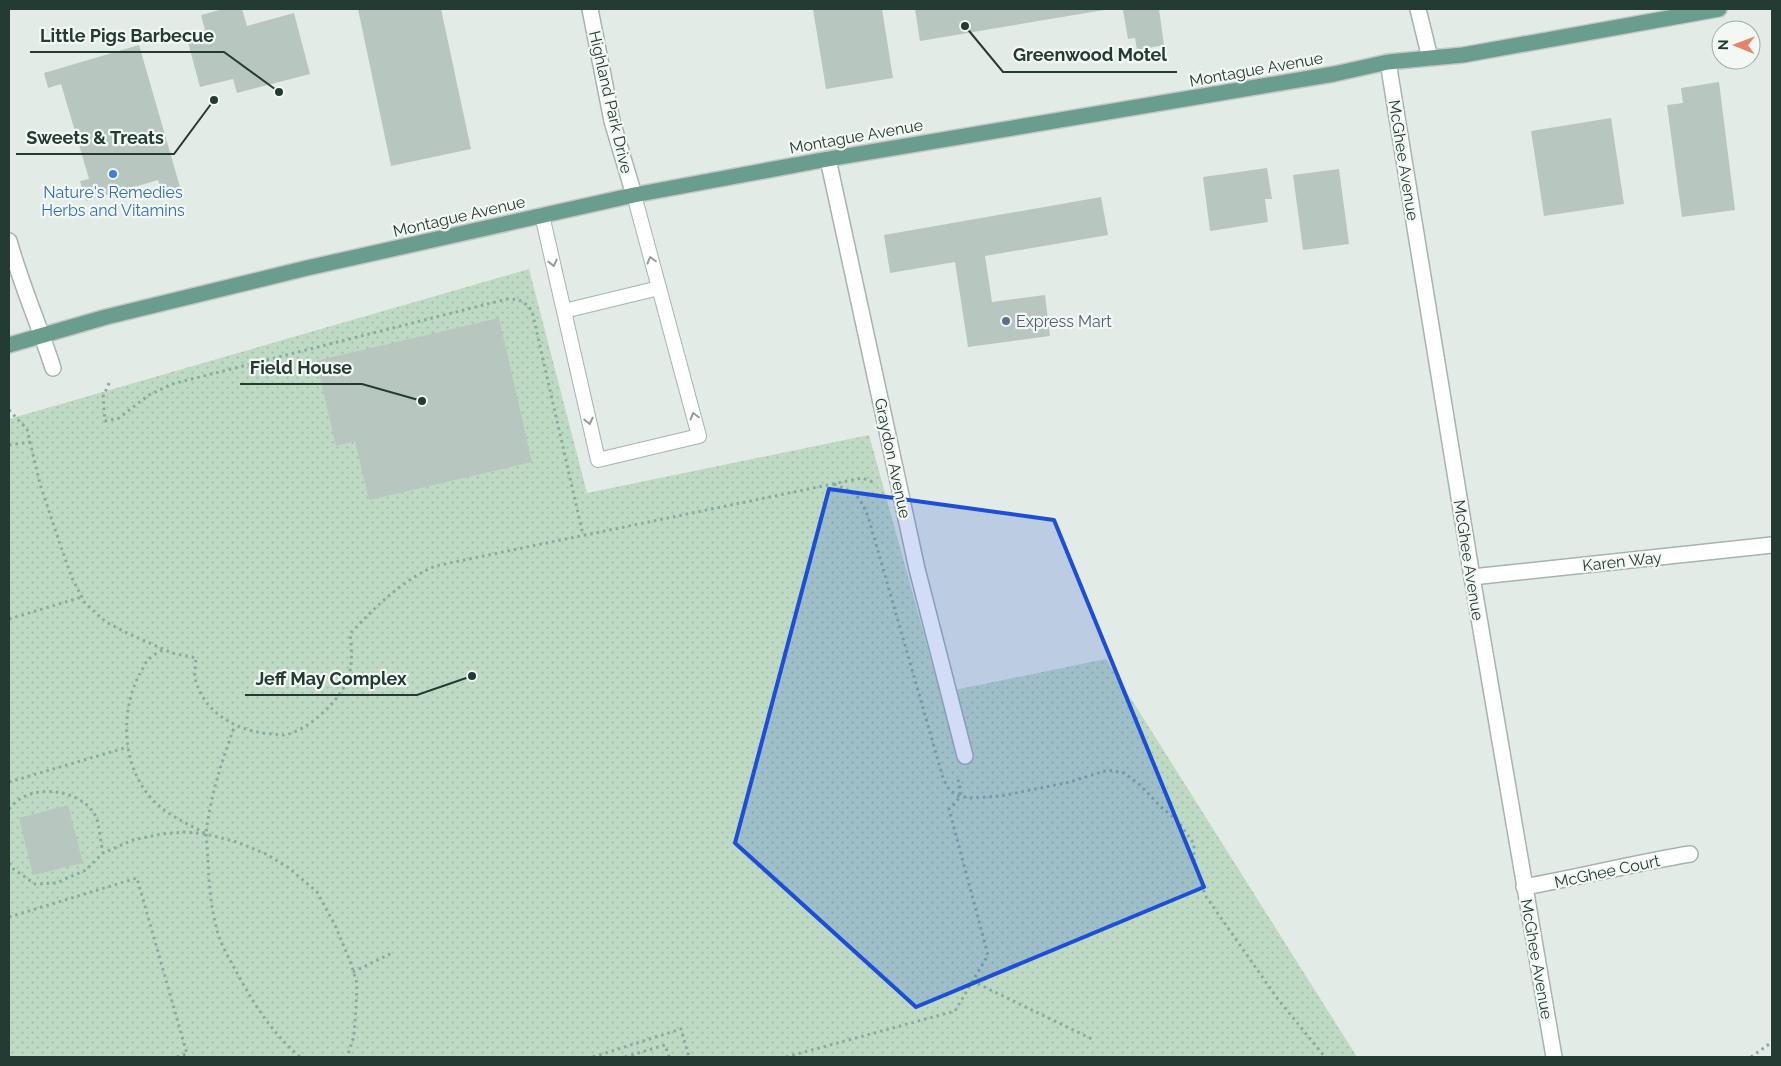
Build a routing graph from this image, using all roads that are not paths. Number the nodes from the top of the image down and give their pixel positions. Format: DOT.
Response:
graph roads {
  1 [pos="590,9"];
  2 [pos="1418,9"];
  3 [pos="1719,9"];
  4 [pos="1430,58"];
  5 [pos="1388,62"];
  6 [pos="828,159"];
  7 [pos="634,195"];
  8 [pos="542,215"];
  9 [pos="9,240"];
  10 [pos="659,288"];
  11 [pos="564,311"];
  12 [pos="42,335"];
  13 [pos="9,345"];
  14 [pos="53,368"];
  15 [pos="1772,546"];
  16 [pos="1472,577"];
  17 [pos="965,756"];
  18 [pos="1690,854"];
  19 [pos="1524,887"];
  20 [pos="1554,1057"];
  1 -- 7 [label="street, Highland Park Drive"];
  2 -- 4 [label="street"];
  3 -- 4 [label="main road, Montague Avenue"];
  4 -- 5 [label="main road, Montague Avenue"];
  5 -- 6 [label="main road, Montague Avenue"];
  5 -- 16 [label="street, McGhee Avenue"];
  6 -- 7 [label="main road, Montague Avenue"];
  6 -- 17 [label="street, Graydon Avenue"];
  7 -- 8 [label="main road, Montague Avenue"];
  10 -- 7 [label="lane, one-way"];
  8 -- 11 [label="lane, one-way"];
  8 -- 12 [label="main road, Montague Avenue"];
  9 -- 12 [label="street"];
  10 -- 11 [label="lane"];
  11 -- 10 [label="lane, one-way"];
  12 -- 13 [label="main road, Montague Avenue"];
  12 -- 14 [label="street"];
  15 -- 16 [label="street, Karen Way"];
  16 -- 19 [label="street, McGhee Avenue"];
  18 -- 19 [label="street, McGhee Court"];
  19 -- 20 [label="street, McGhee Avenue"];
}
